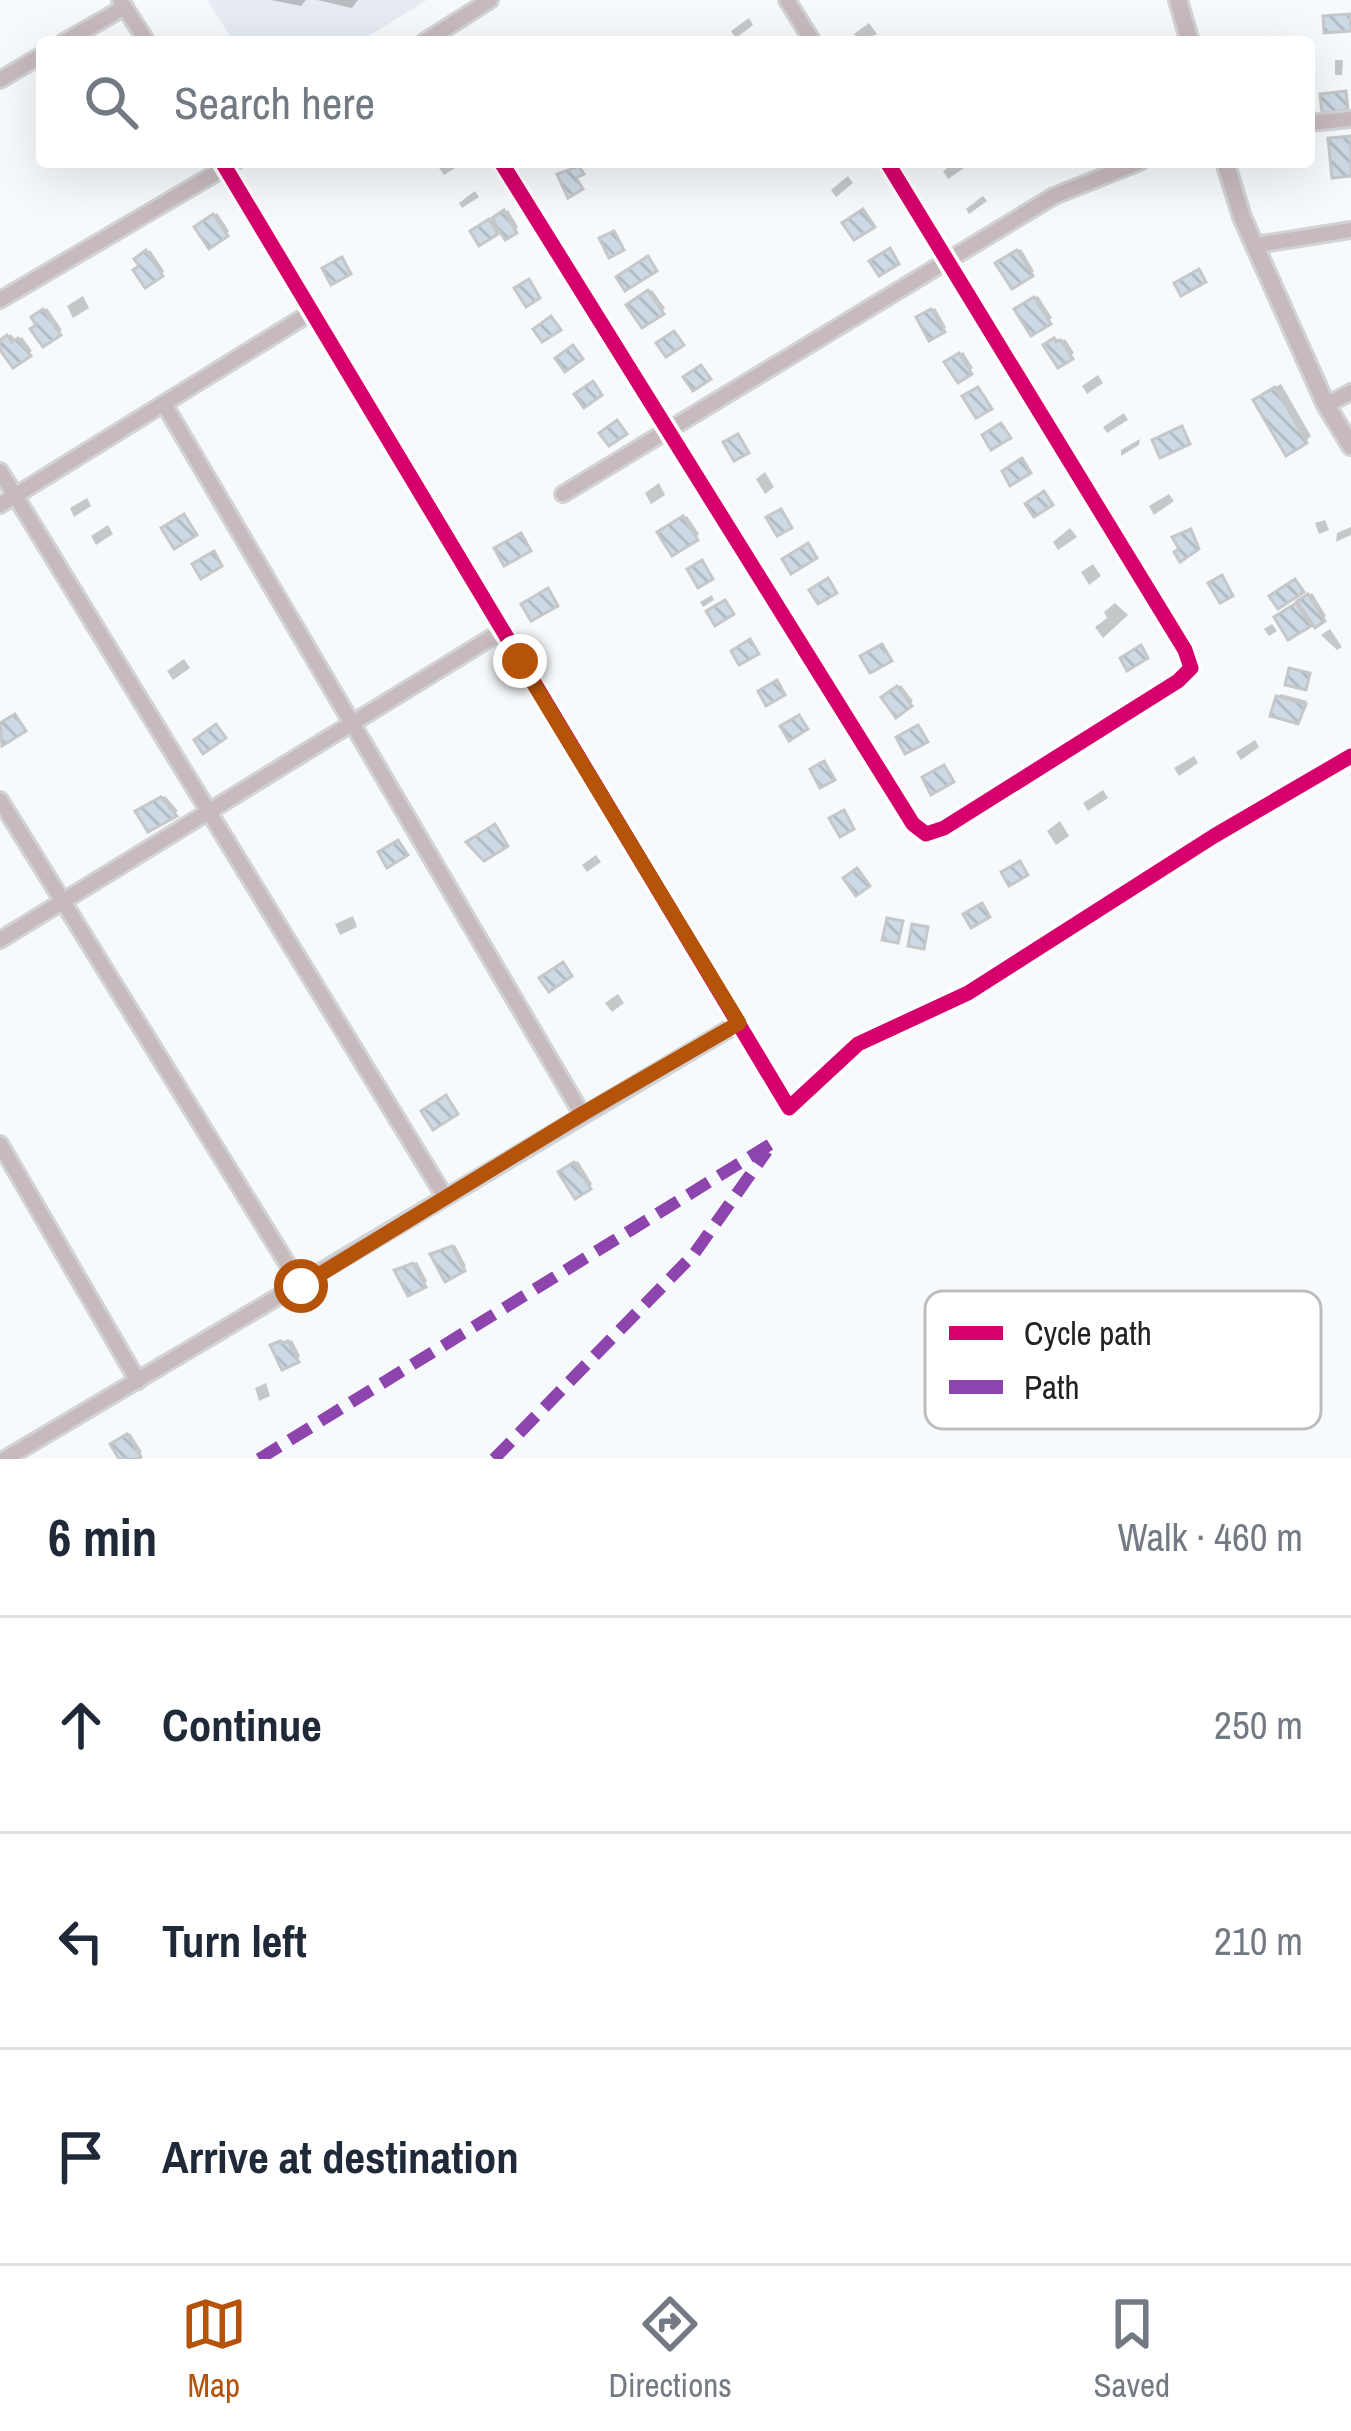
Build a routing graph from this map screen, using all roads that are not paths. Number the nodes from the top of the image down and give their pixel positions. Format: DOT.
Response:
graph roads {
  1 [pos="490,0"];
  2 [pos="787,0"];
  3 [pos="1178,0"];
  4 [pos="122,3"];
  5 [pos="73,36"];
  6 [pos="143,36"];
  7 [pos="435,36"];
  8 [pos="809,36"];
  9 [pos="1188,36"];
  10 [pos="36,59"];
  11 [pos="0,80"];
  12 [pos="1351,119"];
  13 [pos="1315,122"];
  14 [pos="221,168"];
  15 [pos="230,168"];
  16 [pos="505,168"];
  17 [pos="891,168"];
  18 [pos="1125,168"];
  19 [pos="1227,168"];
  20 [pos="1351,230"];
  21 [pos="1256,245"];
  22 [pos="947,259"];
  23 [pos="0,300"];
  24 [pos="310,313"];
  25 [pos="1351,392"];
  26 [pos="164,404"];
  27 [pos="1326,405"];
  28 [pos="666,431"];
  29 [pos="1351,446"];
  30 [pos="0,471"];
  31 [pos="562,494"];
  32 [pos="16,496"];
  33 [pos="0,506"];
  34 [pos="502,631"];
  35 [pos="351,725"];
  36 [pos="1351,756"];
  37 [pos="0,800"];
  38 [pos="207,813"];
  39 [pos="63,903"];
  40 [pos="0,940"];
  41 [pos="739,1023"];
  42 [pos="582,1114"];
  43 [pos="0,1144"];
  44 [pos="445,1197"];
  45 [pos="301,1286"];
  46 [pos="138,1381"];
  47 [pos="5,1459"];
  1 -- 7 [label="street"];
  2 -- 8 [label="street"];
  3 -- 9 [label="street"];
  4 -- 5 [label="street"];
  4 -- 6 [label="street"];
  10 -- 11 [label="street"];
  12 -- 13 [label="street"];
  14 -- 23 [label="street"];
  15 -- 24 [label="street"];
  16 -- 28 [label="street"];
  17 -- 22 [label="street"];
  18 -- 22 [label="street"];
  19 -- 21 [label="street"];
  20 -- 21 [label="street"];
  21 -- 27 [label="street"];
  22 -- 28 [label="street"];
  22 -- 28 [label="street"];
  24 -- 26 [label="street"];
  24 -- 34 [label="street"];
  25 -- 27 [label="street"];
  26 -- 32 [label="street"];
  26 -- 35 [label="street"];
  27 -- 29 [label="street"];
  28 -- 31 [label="street"];
  30 -- 32 [label="street"];
  32 -- 33 [label="street"];
  32 -- 38 [label="street"];
  34 -- 35 [label="street"];
  34 -- 41 [label="street"];
  35 -- 38 [label="street"];
  35 -- 42 [label="street"];
  36 -- 41 [label="street"];
  37 -- 39 [label="street"];
  38 -- 39 [label="street"];
  38 -- 44 [label="street"];
  39 -- 40 [label="street"];
  39 -- 45 [label="street"];
  41 -- 42 [label="street"];
  42 -- 44 [label="street"];
  43 -- 46 [label="street"];
  44 -- 45 [label="street"];
  45 -- 46 [label="street"];
  46 -- 47 [label="street"];
}
